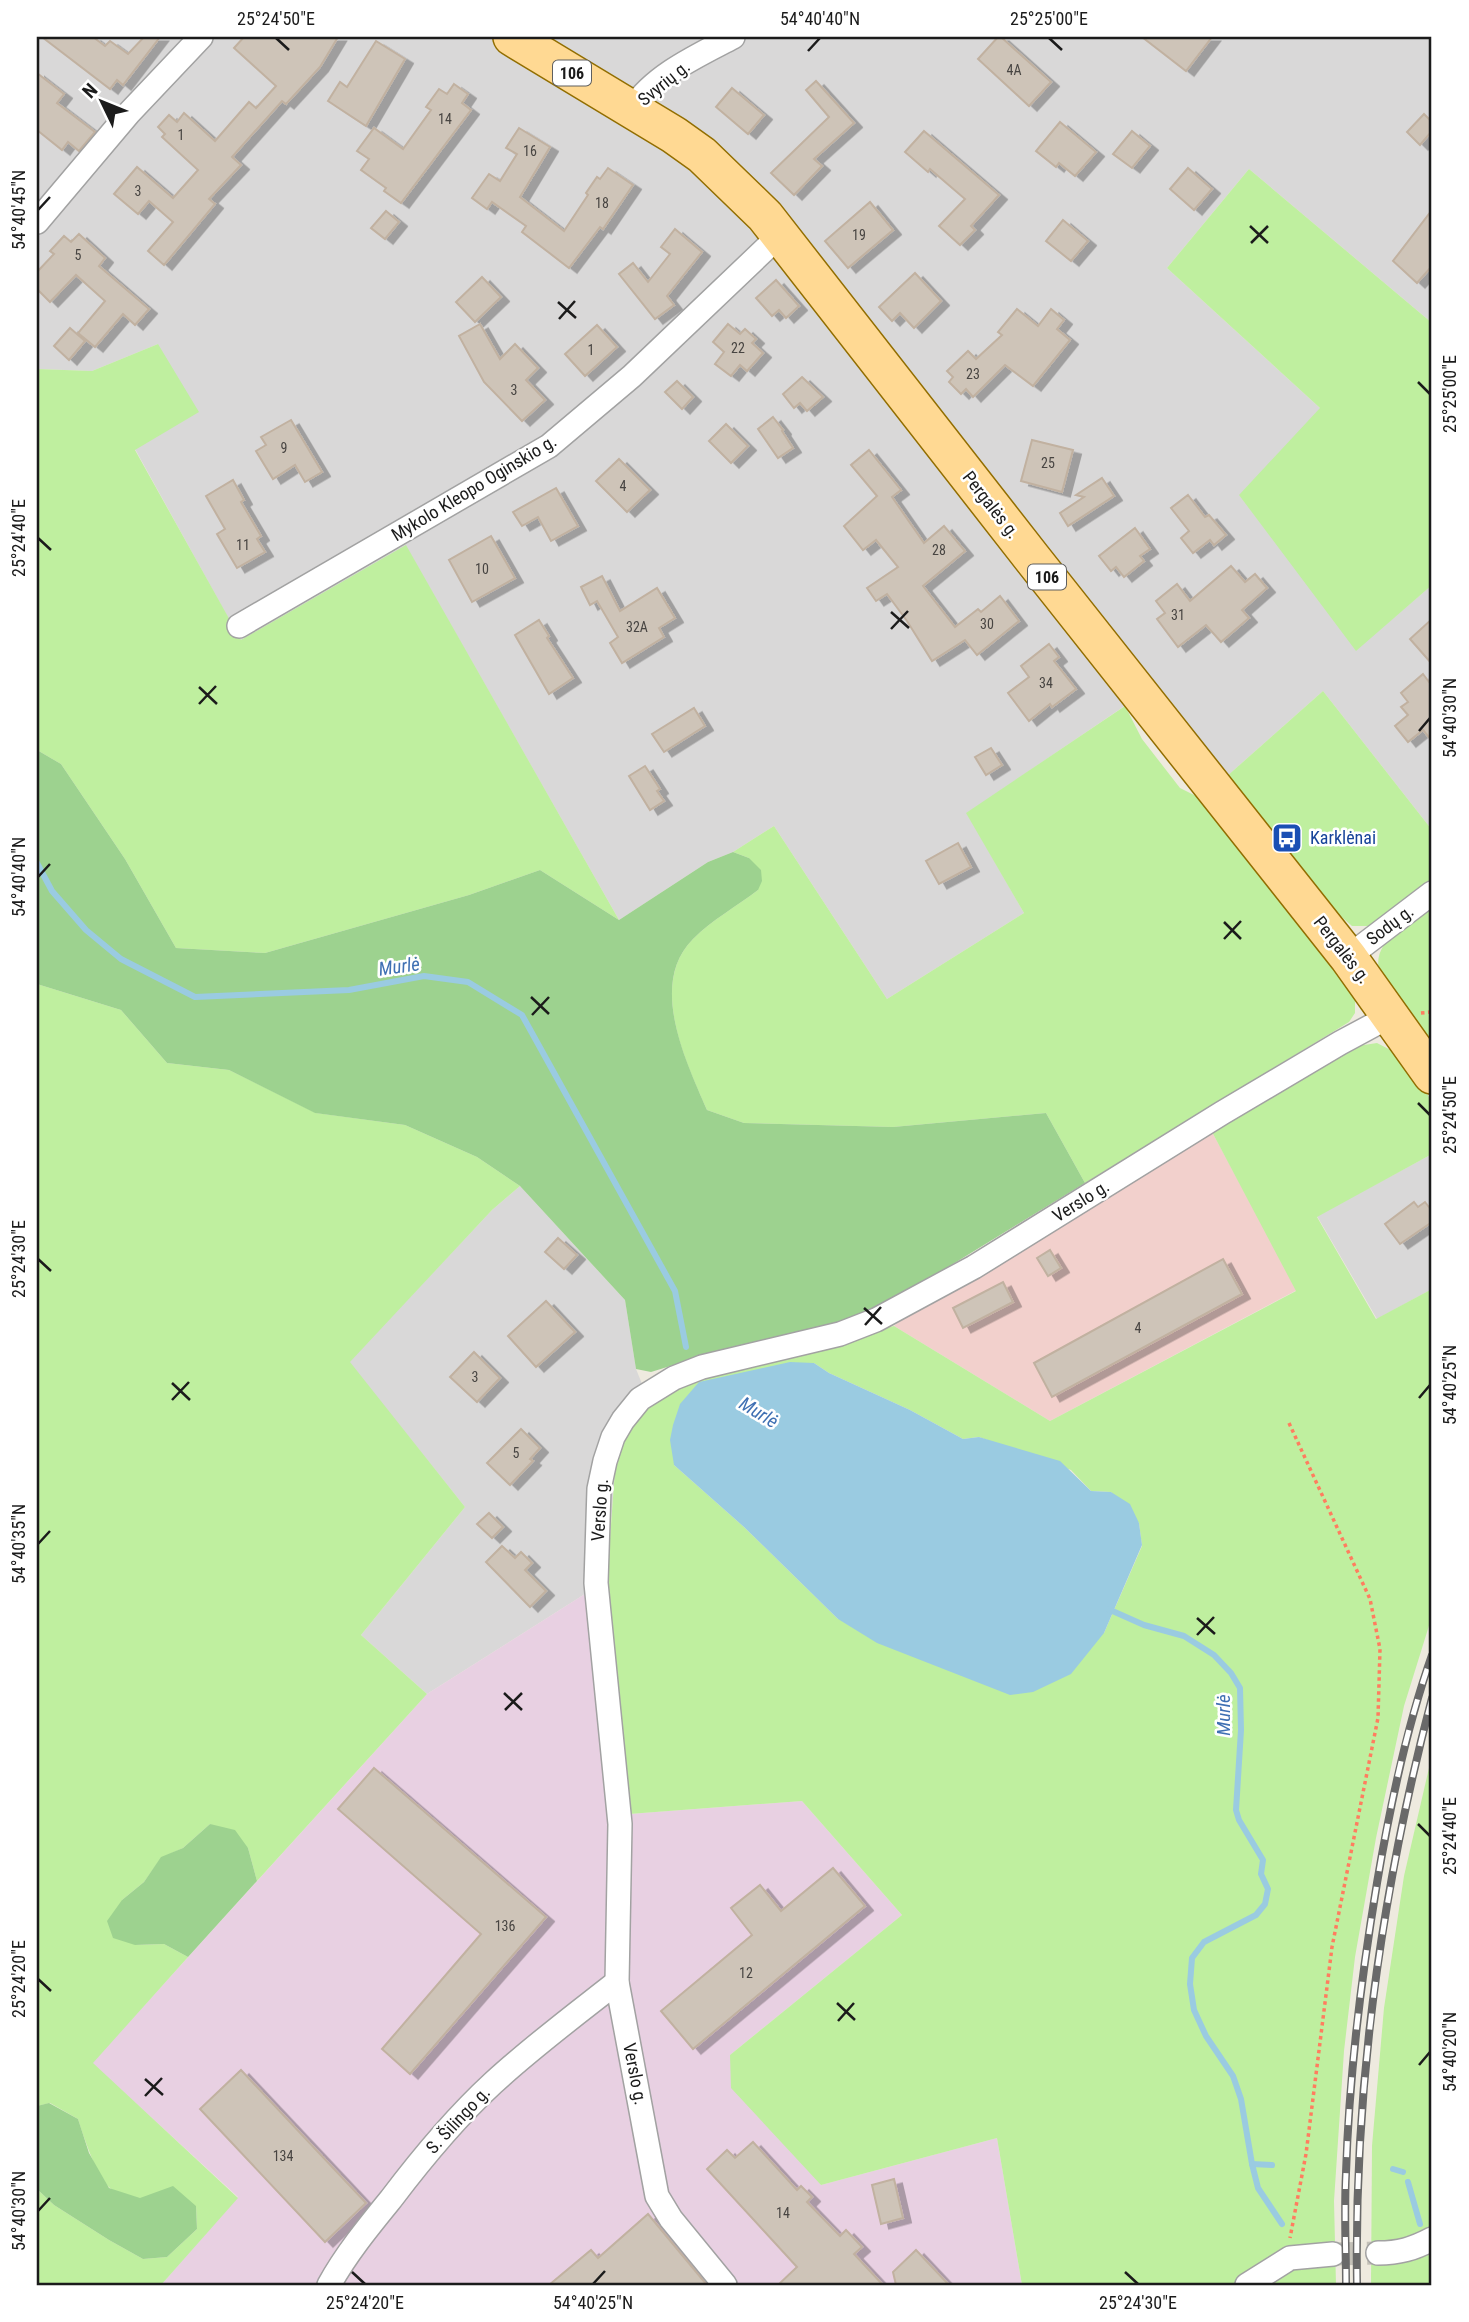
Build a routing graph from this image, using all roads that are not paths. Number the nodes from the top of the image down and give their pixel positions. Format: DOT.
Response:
graph roads {
  1 [pos="201,37"];
  2 [pos="512,37"];
  3 [pos="733,37"];
  4 [pos="633,108"];
  5 [pos="37,222"];
  6 [pos="780,235"];
  7 [pos="239,625"];
  8 [pos="1432,893"];
  9 [pos="1348,957"];
  10 [pos="1392,1015"];
  11 [pos="1432,1075"];
  12 [pos="617,1982"];
  13 [pos="1432,2239"];
  14 [pos="1378,2253"];
  15 [pos="1333,2254"];
  16 [pos="329,2285"];
  17 [pos="725,2285"];
  18 [pos="1247,2285"];
  1 -- 5 [label="street"];
  2 -- 4 [label="main road, Pergalės g. / 106"];
  3 -- 4 [label="street, Svyrių g."];
  4 -- 6 [label="main road, Pergalės g. / 106"];
  6 -- 7 [label="street, Mykolo Kleopo Oginskio g."];
  6 -- 9 [label="main road, Pergalės g. / 106"];
  8 -- 9 [label="street, Sodų g."];
  9 -- 10 [label="main road, Pergalės g. / 106"];
  10 -- 11 [label="main road, Pergalės g. / 106"];
  10 -- 12 [label="street, Verslo g."];
  12 -- 16 [label="street, S. Šilingo g."];
  12 -- 17 [label="street, Verslo g."];
  13 -- 14 [label="street"];
  15 -- 18 [label="street"];
}
